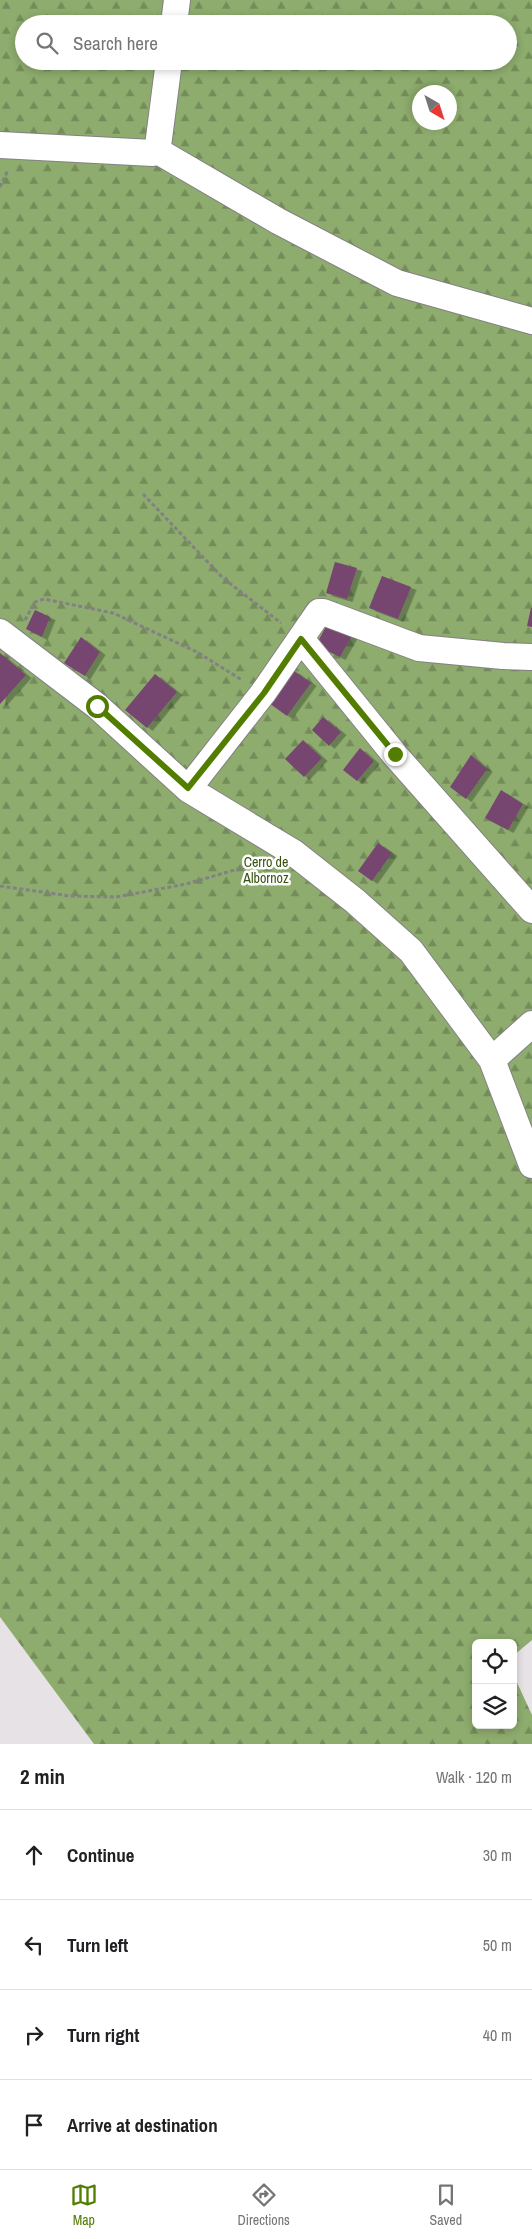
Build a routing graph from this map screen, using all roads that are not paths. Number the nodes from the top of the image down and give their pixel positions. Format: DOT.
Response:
graph roads {
  1 [pos="177,0"];
  2 [pos="175,15"];
  3 [pos="168,70"];
  4 [pos="0,146"];
  5 [pos="156,150"];
  6 [pos="532,321"];
  7 [pos="7,637"];
  8 [pos="301,639"];
  9 [pos="532,657"];
  10 [pos="188,788"];
  11 [pos="532,910"];
  12 [pos="532,1024"];
  13 [pos="492,1060"];
  14 [pos="531,1163"];
  1 -- 2 [label="street"];
  3 -- 5 [label="street"];
  4 -- 5 [label="street"];
  5 -- 6 [label="street"];
  7 -- 10 [label="street"];
  8 -- 9 [label="street"];
  8 -- 10 [label="street"];
  8 -- 11 [label="street"];
  10 -- 13 [label="street"];
  12 -- 13 [label="street"];
  13 -- 14 [label="street"];
}
